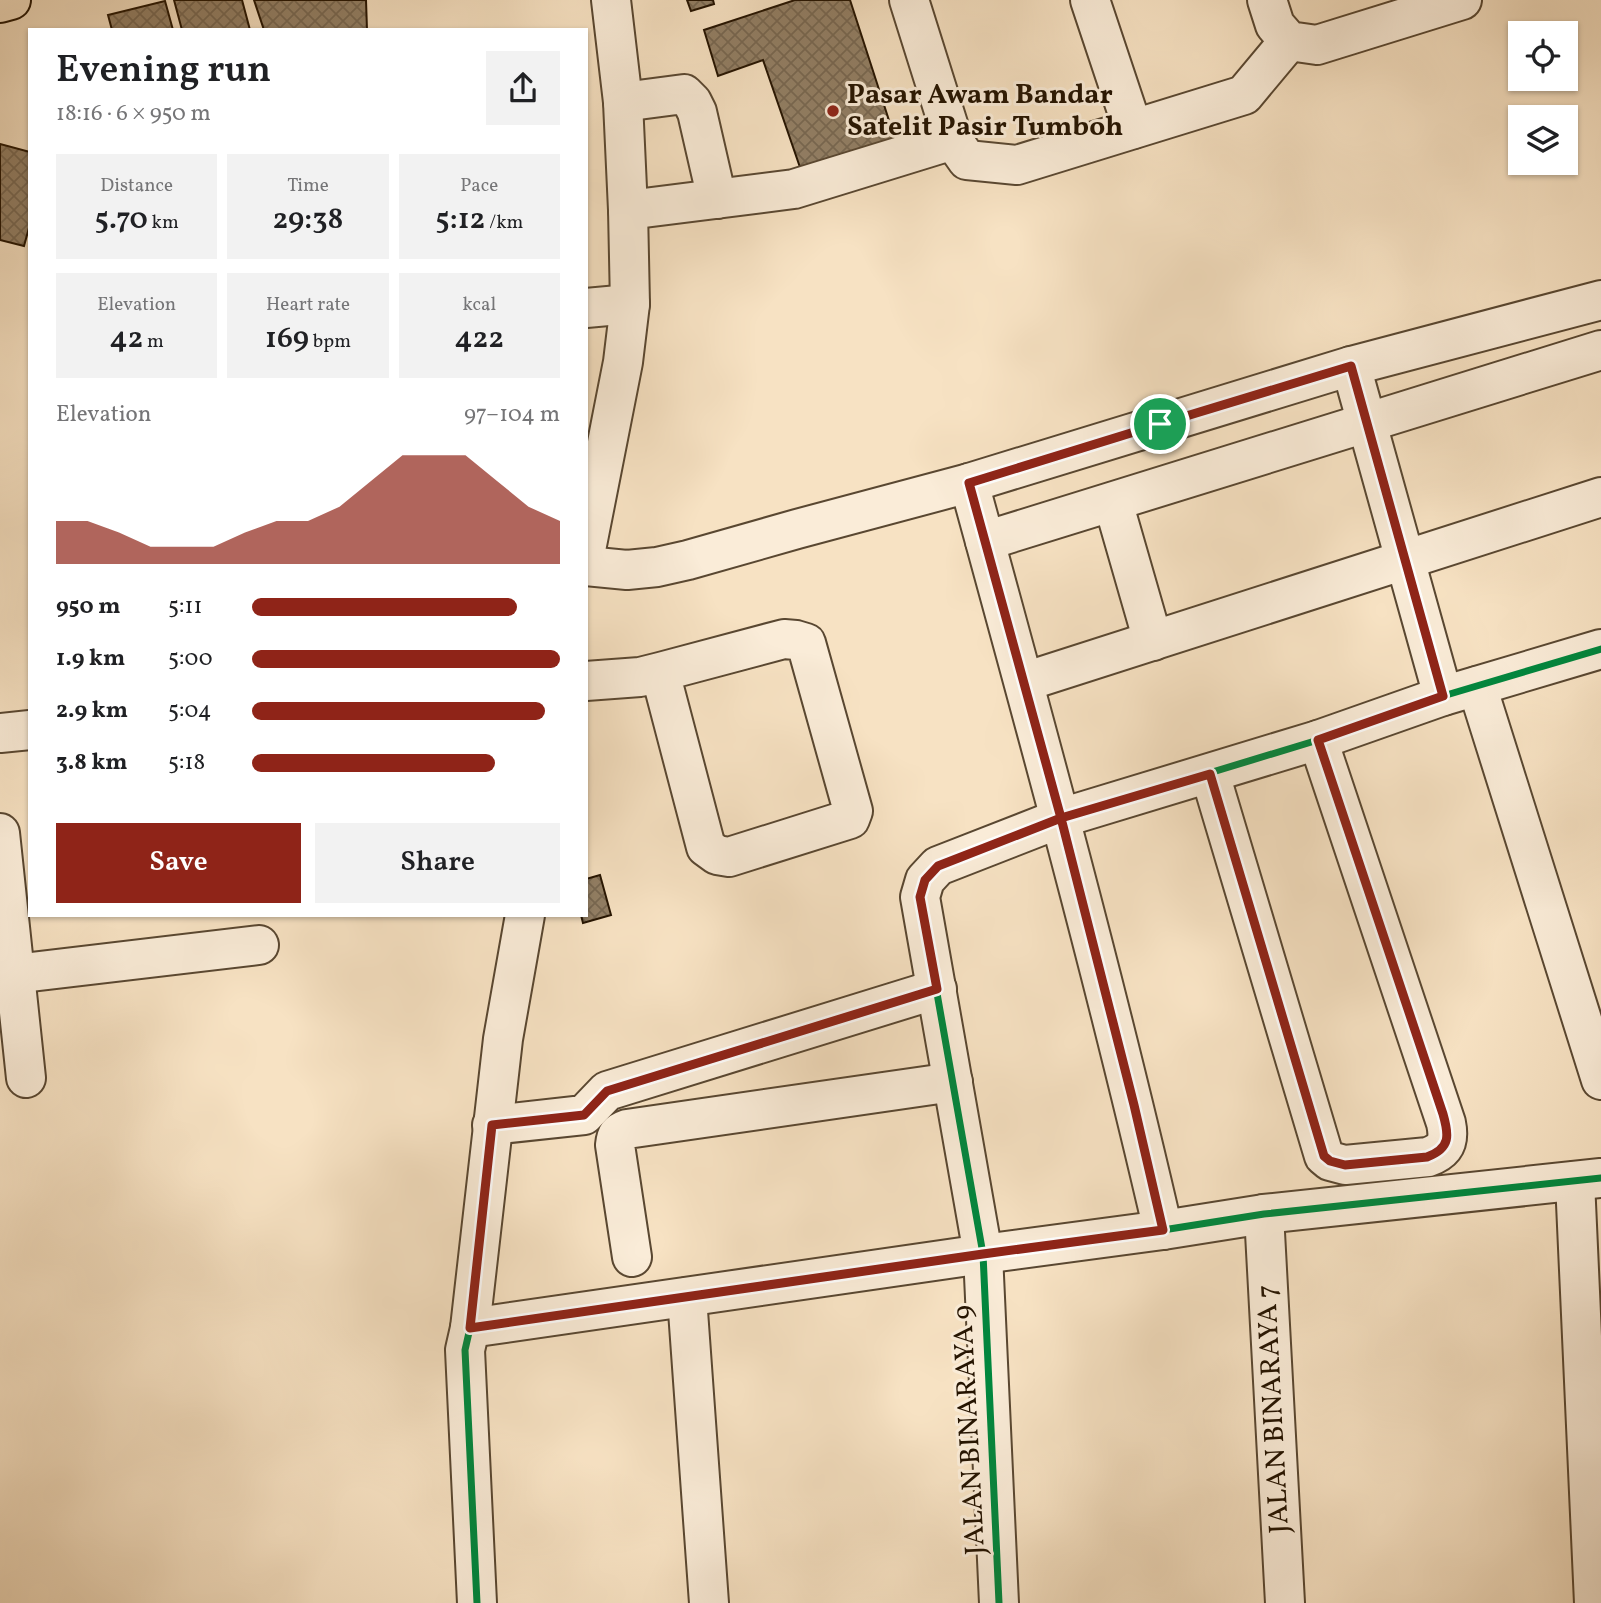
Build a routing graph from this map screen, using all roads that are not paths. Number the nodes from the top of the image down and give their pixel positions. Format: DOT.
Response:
graph roads {
  1 [pos="11,0"];
  2 [pos="611,0"];
  3 [pos="909,0"];
  4 [pos="1090,0"];
  5 [pos="1267,0"];
  6 [pos="1462,0"];
  7 [pos="0,3"];
  8 [pos="1289,41"];
  9 [pos="623,102"];
  10 [pos="1133,129"];
  11 [pos="953,140"];
  12 [pos="717,199"];
  13 [pos="628,210"];
  14 [pos="1601,300"];
  15 [pos="630,304"];
  16 [pos="588,309"];
  17 [pos="1601,350"];
  18 [pos="1351,366"];
  19 [pos="1366,424"];
  20 [pos="969,483"];
  21 [pos="1601,497"];
  22 [pos="1112,502"];
  23 [pos="588,540"];
  24 [pos="985,541"];
  25 [pos="1404,560"];
  26 [pos="588,566"];
  27 [pos="1153,641"];
  28 [pos="1601,649"];
  29 [pos="660,672"];
  30 [pos="588,681"];
  31 [pos="1024,682"];
  32 [pos="1460,691"];
  33 [pos="28,730"];
  34 [pos="0,733"];
  35 [pos="1318,740"];
  36 [pos="1210,774"];
  37 [pos="1061,818"];
  38 [pos="0,833"];
  39 [pos="526,917"];
  40 [pos="259,945"];
  41 [pos="14,974"];
  42 [pos="937,989"];
  43 [pos="26,1078"];
  44 [pos="1601,1080"];
  45 [pos="953,1082"];
  46 [pos="584,1115"];
  47 [pos="492,1125"];
  48 [pos="620,1131"];
  49 [pos="1588,1179"];
  50 [pos="1264,1214"];
  51 [pos="1163,1230"];
  52 [pos="983,1254"];
  53 [pos="632,1258"];
  54 [pos="687,1297"];
  55 [pos="470,1328"];
  56 [pos="477,1603"];
  57 [pos="709,1603"];
  58 [pos="999,1603"];
  59 [pos="1285,1603"];
  60 [pos="1594,1603"];
  1 -- 7 [label="highway"];
  2 -- 9 [label="street"];
  3 -- 11 [label="street"];
  4 -- 10 [label="street"];
  5 -- 8 [label="street"];
  6 -- 8 [label="street"];
  8 -- 10 [label="street"];
  9 -- 12 [label="street"];
  9 -- 13 [label="street"];
  10 -- 11 [label="street"];
  11 -- 12 [label="street"];
  12 -- 13 [label="street"];
  13 -- 15 [label="street"];
  14 -- 18 [label="street"];
  15 -- 16 [label="street"];
  15 -- 23 [label="street"];
  17 -- 19 [label="street"];
  18 -- 19 [label="street"];
  18 -- 20 [label="street"];
  19 -- 22 [label="street"];
  19 -- 25 [label="street"];
  20 -- 24 [label="street"];
  20 -- 26 [label="street"];
  21 -- 25 [label="street"];
  22 -- 24 [label="street"];
  22 -- 27 [label="street"];
  24 -- 31 [label="street"];
  25 -- 27 [label="street"];
  25 -- 32 [label="street"];
  27 -- 31 [label="street"];
  28 -- 32 [label="street, JALAN BINARAYA 9"];
  29 -- 29 [label="street"];
  29 -- 30 [label="street"];
  31 -- 37 [label="street"];
  32 -- 35 [label="street, JALAN BINARAYA 9"];
  32 -- 44 [label="street"];
  33 -- 34 [label="street"];
  35 -- 36 [label="street, JALAN BINARAYA 9"];
  35 -- 36 [label="street"];
  36 -- 37 [label="street, JALAN BINARAYA 9"];
  37 -- 42 [label="street, JALAN BINARAYA 9"];
  37 -- 51 [label="street"];
  38 -- 41 [label="street"];
  39 -- 47 [label="street"];
  40 -- 41 [label="street"];
  41 -- 43 [label="street"];
  42 -- 45 [label="street, JALAN BINARAYA 9"];
  42 -- 46 [label="street"];
  45 -- 48 [label="street"];
  45 -- 52 [label="street, JALAN BINARAYA 9"];
  46 -- 47 [label="street"];
  46 -- 48 [label="street"];
  47 -- 55 [label="street"];
  48 -- 53 [label="street"];
  49 -- 50 [label="street"];
  49 -- 60 [label="street"];
  50 -- 51 [label="street"];
  50 -- 59 [label="street, JALAN BINARAYA 7"];
  51 -- 52 [label="street"];
  52 -- 54 [label="street"];
  52 -- 58 [label="street, JALAN BINARAYA 9"];
  54 -- 55 [label="street"];
  54 -- 57 [label="street"];
  55 -- 56 [label="street"];
}
